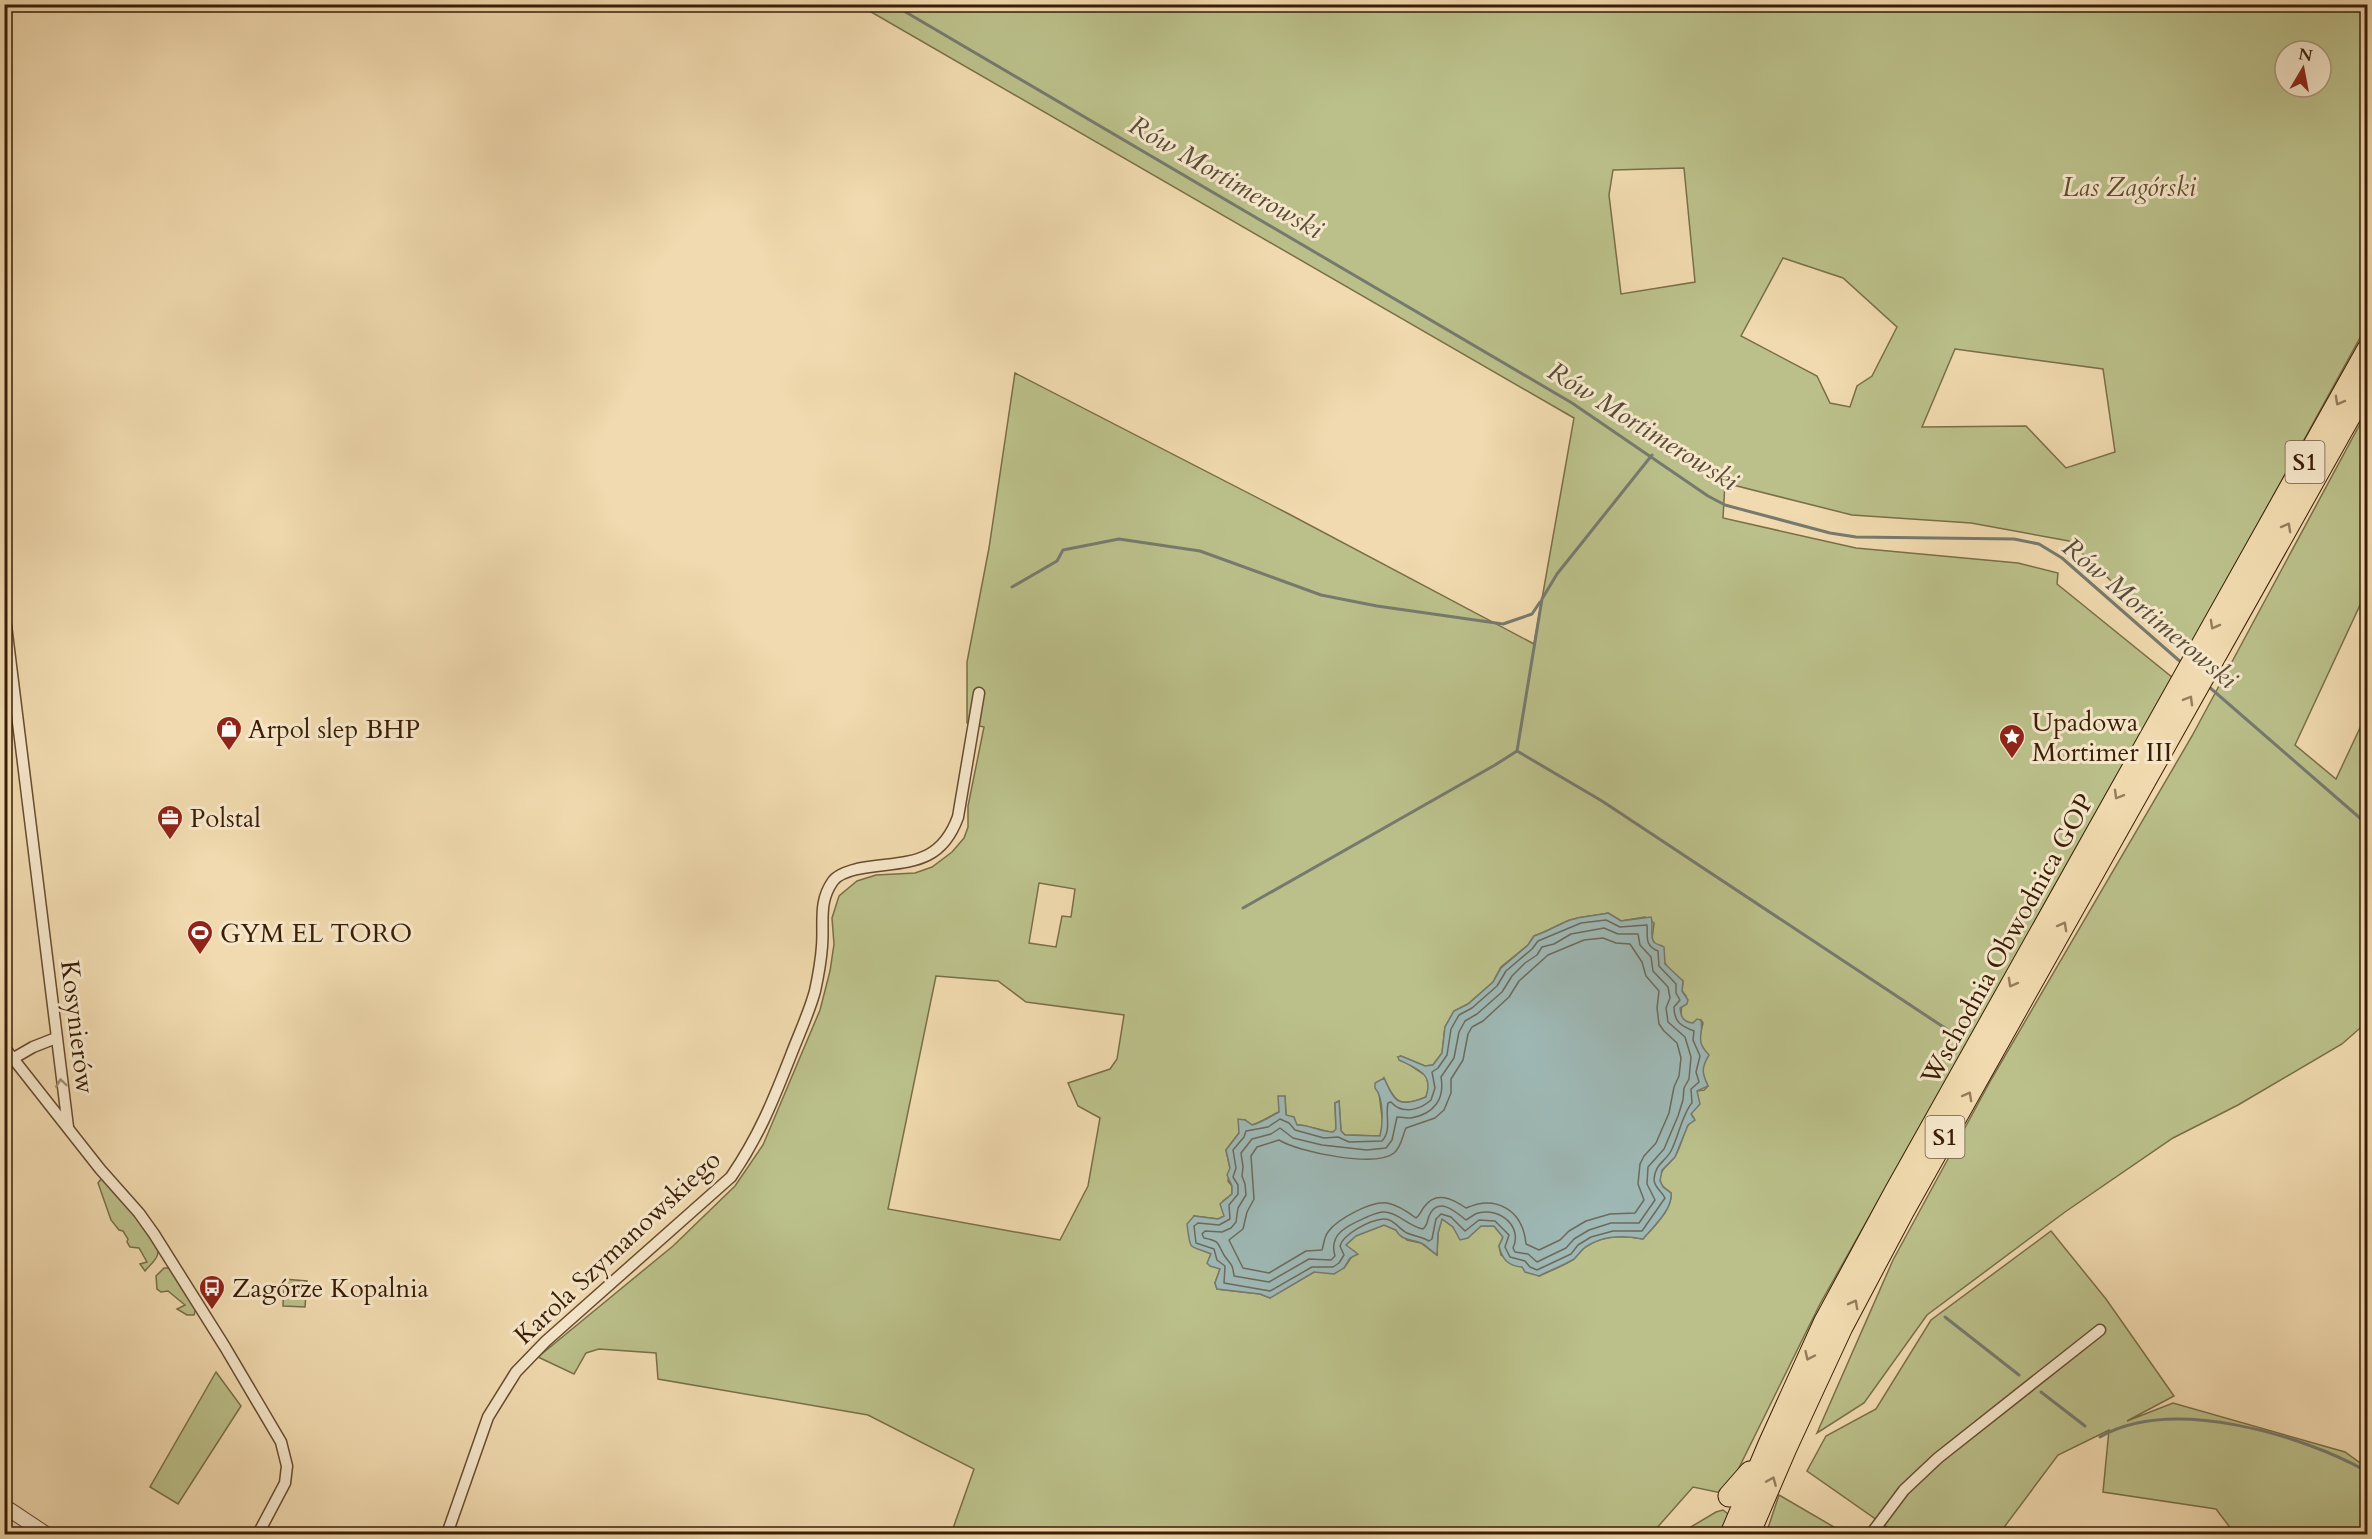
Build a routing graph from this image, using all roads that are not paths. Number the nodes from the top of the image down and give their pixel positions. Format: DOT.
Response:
graph roads {
  1 [pos="2367,349"];
  2 [pos="2367,384"];
  3 [pos="2251,576"];
  4 [pos="4,609"];
  5 [pos="979,693"];
  6 [pos="2154,748"];
  7 [pos="56,1038"];
  8 [pos="4,1047"];
  9 [pos="14,1058"];
  10 [pos="68,1128"];
  11 [pos="2100,1330"];
  12 [pos="1769,1444"];
  13 [pos="1729,1496"];
  14 [pos="4,1506"];
  15 [pos="46,1534"];
  16 [pos="258,1534"];
  17 [pos="447,1534"];
  18 [pos="1731,1534"];
  19 [pos="1749,1534"];
  20 [pos="1871,1534"];
  1 -- 3 [label="highway, Wschodnia Obwodnica GOP / S1, one-way"];
  3 -- 2 [label="highway, Wschodnia Obwodnica GOP / S1, one-way"];
  3 -- 6 [label="highway, Wschodnia Obwodnica GOP / S1"];
  4 -- 7 [label="street, Kosynierów"];
  5 -- 17 [label="street, Karola Szymanowskiego"];
  6 -- 12 [label="highway, Wschodnia Obwodnica GOP / S1, one-way"];
  19 -- 6 [label="highway, Wschodnia Obwodnica GOP / S1, one-way"];
  7 -- 9 [label="street"];
  10 -- 7 [label="street, Kosynierów, one-way"];
  8 -- 9 [label="street"];
  9 -- 10 [label="street"];
  10 -- 16 [label="street"];
  11 -- 20 [label="street"];
  12 -- 13 [label="highway"];
  12 -- 18 [label="highway, Wschodnia Obwodnica GOP / S1"];
  14 -- 15 [label="street"];
}
